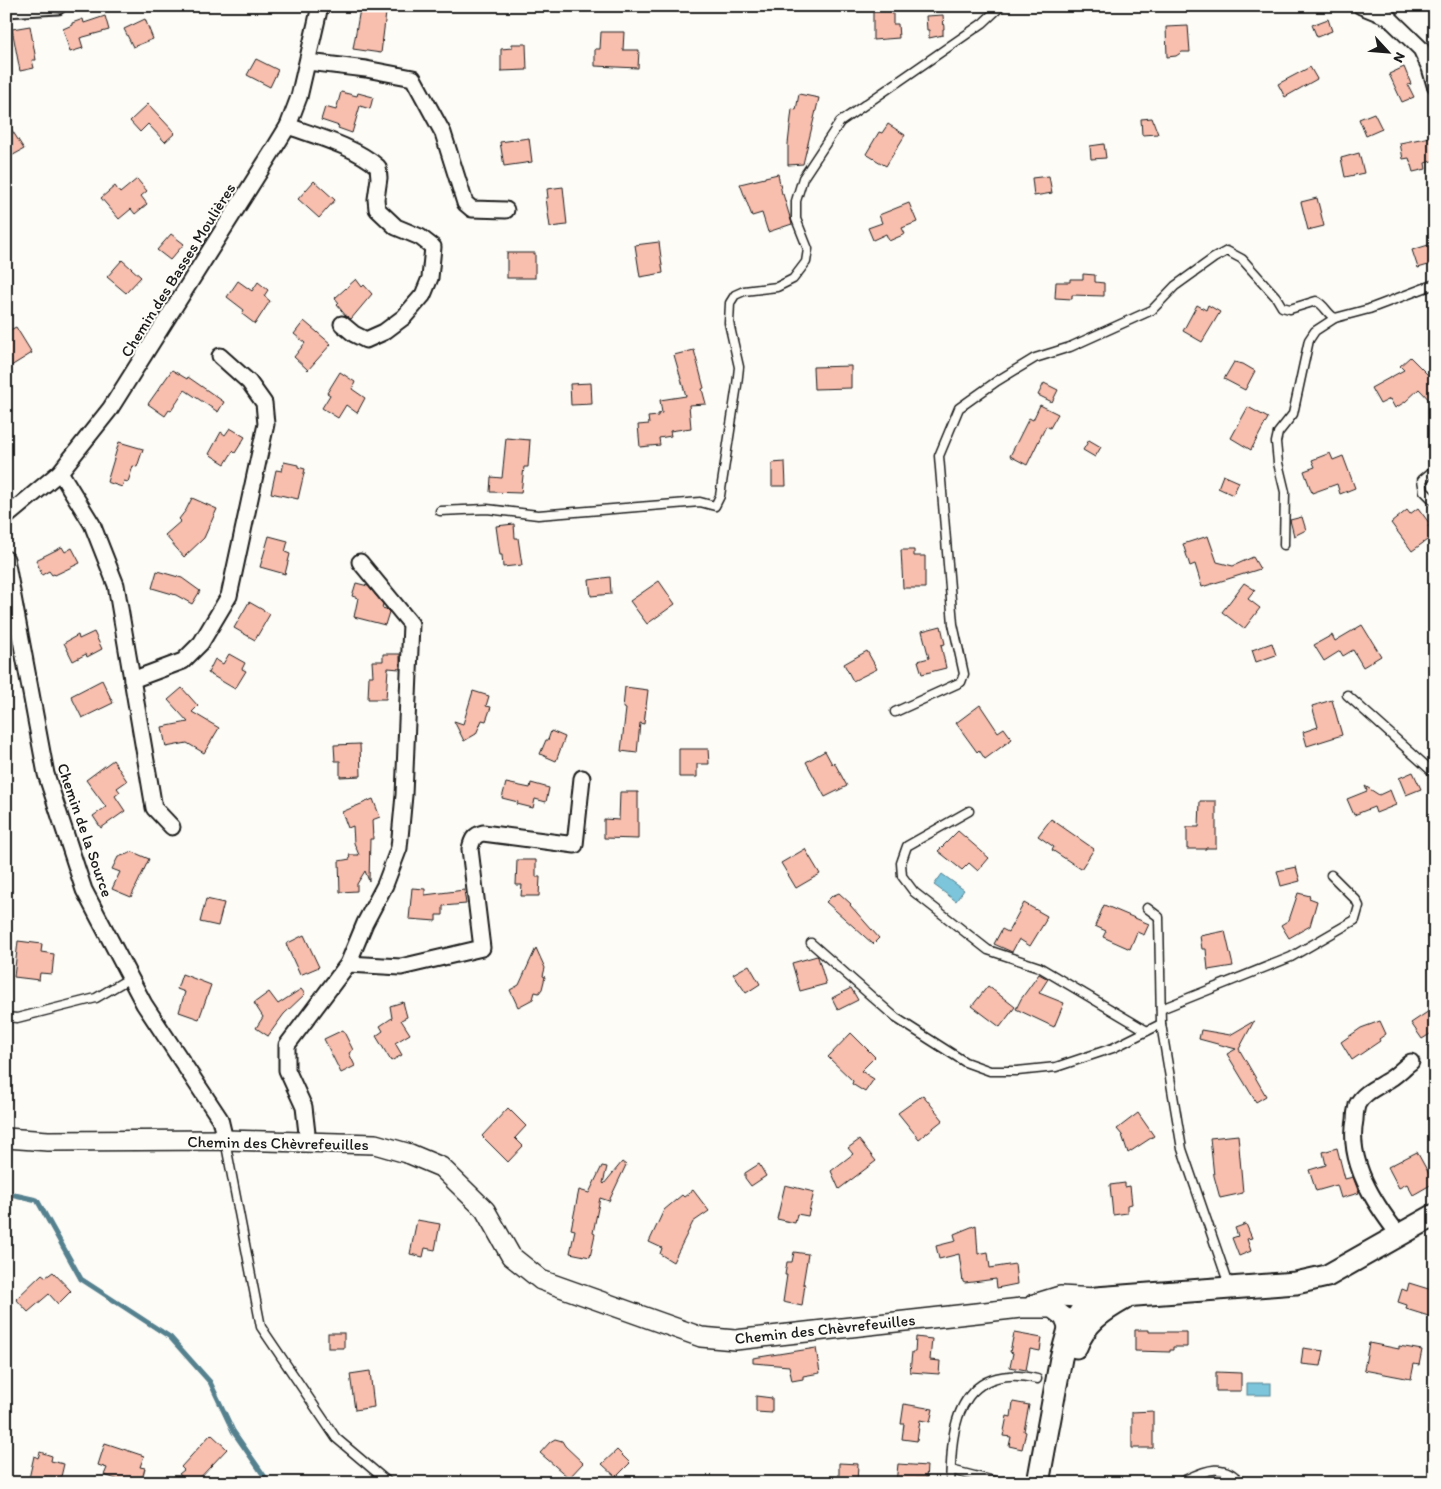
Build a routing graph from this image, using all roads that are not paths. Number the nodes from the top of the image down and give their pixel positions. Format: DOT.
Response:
graph roads {
  1 [pos="58,6"];
  2 [pos="320,6"];
  3 [pos="1001,6"];
  4 [pos="1361,6"];
  5 [pos="6,9"];
  6 [pos="308,62"];
  7 [pos="1435,85"];
  8 [pos="288,126"];
  9 [pos="506,210"];
  10 [pos="1435,284"];
  11 [pos="1335,318"];
  12 [pos="342,324"];
  13 [pos="220,356"];
  14 [pos="1435,469"];
  15 [pos="60,472"];
  16 [pos="1435,502"];
  17 [pos="440,511"];
  18 [pos="6,517"];
  19 [pos="1284,545"];
  20 [pos="6,559"];
  21 [pos="360,562"];
  22 [pos="12,621"];
  23 [pos="132,680"];
  24 [pos="1347,695"];
  25 [pos="895,712"];
  26 [pos="1435,774"];
  27 [pos="582,778"];
  28 [pos="969,811"];
  29 [pos="172,827"];
  30 [pos="1331,875"];
  31 [pos="1147,908"];
  32 [pos="812,943"];
  33 [pos="348,964"];
  34 [pos="130,978"];
  35 [pos="1161,1009"];
  36 [pos="6,1017"];
  37 [pos="1161,1024"];
  38 [pos="1147,1031"];
  39 [pos="1411,1062"];
  40 [pos="6,1138"];
  41 [pos="225,1140"];
  42 [pos="308,1142"];
  43 [pos="1435,1215"];
  44 [pos="1399,1235"];
  45 [pos="1230,1288"];
  46 [pos="1093,1306"];
  47 [pos="1021,1308"];
  48 [pos="1052,1308"];
  49 [pos="1069,1329"];
  50 [pos="1037,1379"];
  51 [pos="951,1470"];
  52 [pos="389,1483"];
  53 [pos="950,1483"];
  54 [pos="1002,1483"];
  55 [pos="1038,1483"];
  56 [pos="1043,1483"];
  57 [pos="1178,1483"];
  58 [pos="1241,1483"];
  1 -- 5 [label="street"];
  2 -- 6 [label="street, Chemin des Basses Moulières"];
  3 -- 17 [label="lane"];
  4 -- 7 [label="street"];
  6 -- 8 [label="street, Chemin des Basses Moulières"];
  6 -- 9 [label="street"];
  8 -- 12 [label="street"];
  8 -- 15 [label="street, Chemin des Basses Moulières"];
  10 -- 11 [label="lane"];
  11 -- 19 [label="lane"];
  11 -- 25 [label="lane"];
  13 -- 23 [label="street"];
  14 -- 16 [label="lane"];
  15 -- 18 [label="street, Chemin des Basses Moulières"];
  15 -- 23 [label="street"];
  20 -- 22 [label="street, Chemin de la Source"];
  21 -- 33 [label="street"];
  22 -- 34 [label="street, Chemin de la Source"];
  23 -- 29 [label="street"];
  24 -- 26 [label="lane"];
  27 -- 33 [label="street"];
  28 -- 38 [label="lane"];
  30 -- 35 [label="lane"];
  31 -- 35 [label="lane"];
  32 -- 38 [label="lane"];
  33 -- 42 [label="street"];
  34 -- 36 [label="lane"];
  34 -- 41 [label="street, Chemin de la Source"];
  35 -- 37 [label="lane"];
  37 -- 38 [label="lane"];
  37 -- 45 [label="lane"];
  39 -- 44 [label="street"];
  40 -- 41 [label="street, Chemin des Chèvrefeuilles"];
  41 -- 42 [label="street, Chemin des Chèvrefeuilles"];
  41 -- 52 [label="lane"];
  42 -- 47 [label="street, Chemin des Chèvrefeuilles"];
  43 -- 44 [label="main road"];
  44 -- 45 [label="main road"];
  45 -- 46 [label="main road"];
  46 -- 47 [label="street, Chemin des Chèvrefeuilles"];
  46 -- 48 [label="street, Chemin des Chèvrefeuilles"];
  46 -- 49 [label="main road"];
  46 -- 56 [label="main road"];
  47 -- 48 [label="street, Chemin des Chèvrefeuilles"];
  48 -- 49 [label="street"];
  49 -- 55 [label="main road"];
  50 -- 51 [label="lane"];
  51 -- 53 [label="lane"];
  51 -- 54 [label="lane"];
  57 -- 58 [label="lane"];
}
